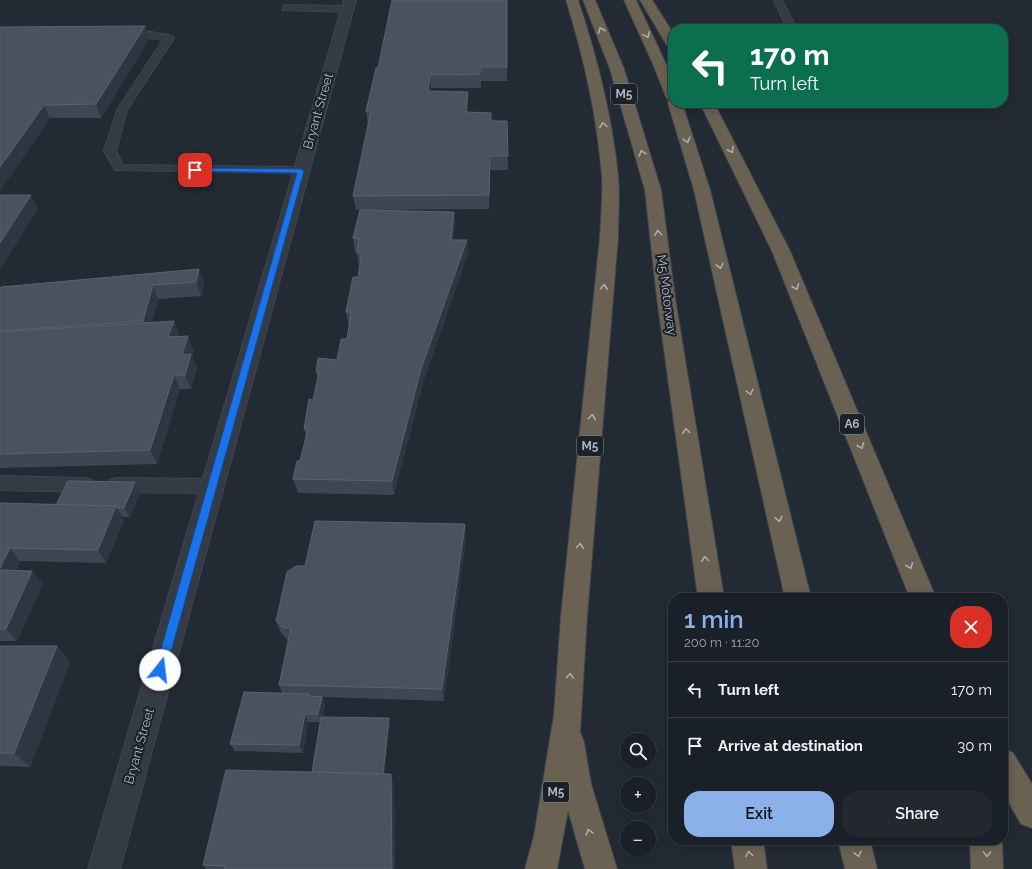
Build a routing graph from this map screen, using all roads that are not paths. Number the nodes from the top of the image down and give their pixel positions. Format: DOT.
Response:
graph roads {
  1 [pos="572,0"];
  2 [pos="589,0"];
  3 [pos="630,0"];
  4 [pos="646,0"];
  5 [pos="778,0"];
  6 [pos="349,4"];
  7 [pos="286,8"];
  8 [pos="790,24"];
  9 [pos="111,31"];
  10 [pos="668,36"];
  11 [pos="668,84"];
  12 [pos="677,108"];
  13 [pos="710,108"];
  14 [pos="301,171"];
  15 [pos="0,483"];
  16 [pos="212,486"];
  17 [pos="710,593"];
  18 [pos="797,593"];
  19 [pos="921,593"];
  20 [pos="568,715"];
  21 [pos="1008,772"];
  22 [pos="1032,813"];
  23 [pos="748,845"];
  24 [pos="855,845"];
  25 [pos="986,845"];
  26 [pos="104,869"];
  27 [pos="541,869"];
  28 [pos="601,869"];
  29 [pos="751,869"];
  30 [pos="861,869"];
  31 [pos="987,869"];
  20 -- 1 [label="highway, M5, one-way"];
  17 -- 2 [label="highway, M5 Motorway / M5, one-way"];
  3 -- 11 [label="highway, one-way"];
  4 -- 10 [label="highway"];
  5 -- 8 [label="lane"];
  6 -- 7 [label="lane"];
  6 -- 14 [label="street, Bryant Street"];
  9 -- 14 [label="lane"];
  12 -- 18 [label="highway, one-way"];
  13 -- 19 [label="highway, A6, one-way"];
  14 -- 16 [label="street, Bryant Street"];
  15 -- 16 [label="lane"];
  16 -- 26 [label="street, Bryant Street"];
  20 -- 27 [label="highway, M5"];
  28 -- 20 [label="highway, one-way"];
  21 -- 22 [label="highway"];
  29 -- 23 [label="highway, one-way"];
  24 -- 30 [label="highway, one-way"];
  25 -- 31 [label="highway, one-way"];
}
